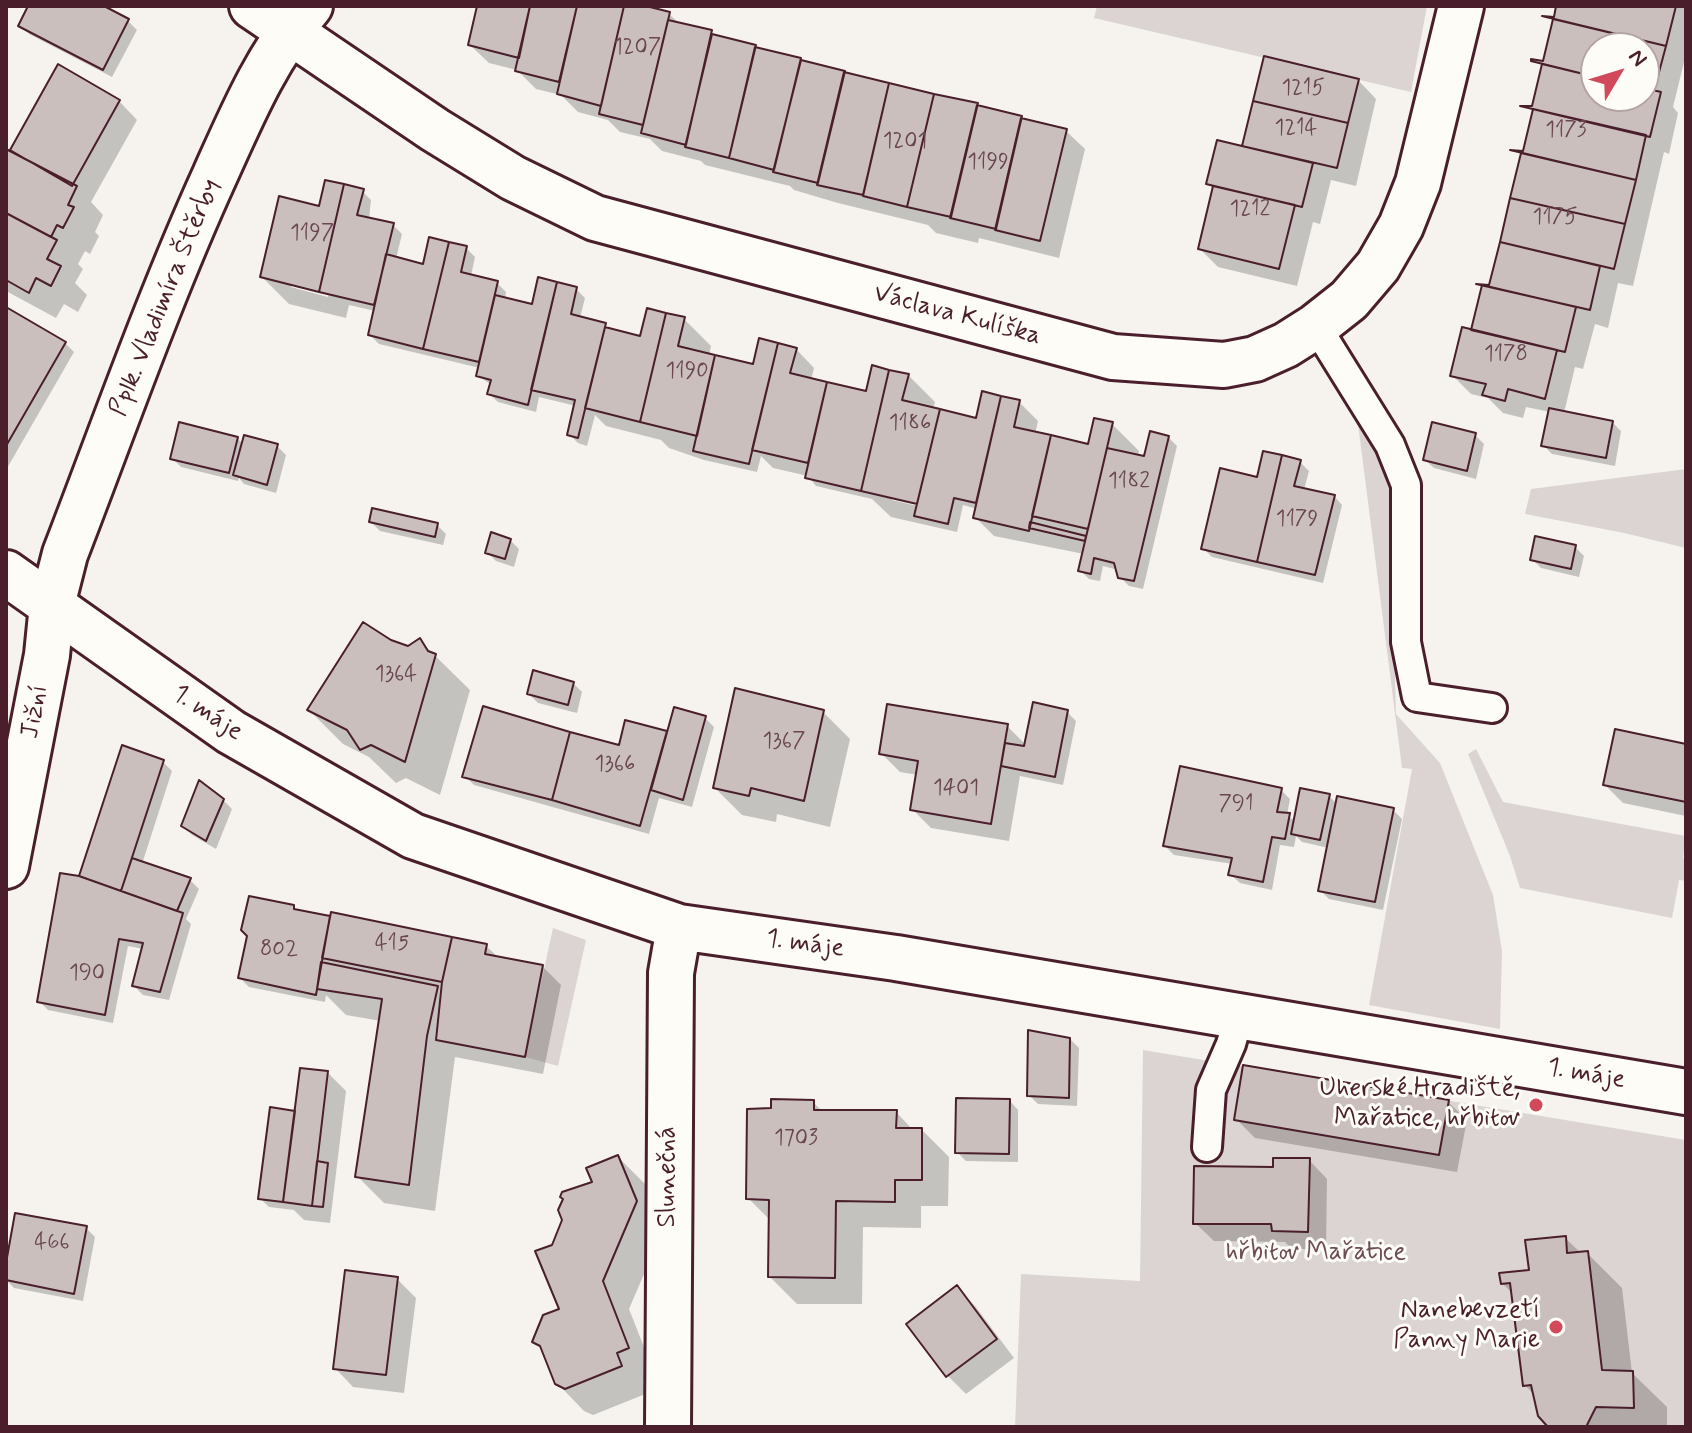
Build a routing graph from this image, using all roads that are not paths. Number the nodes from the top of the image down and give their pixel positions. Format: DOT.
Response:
graph roads {
  1 [pos="252,6"];
  2 [pos="1461,6"];
  3 [pos="300,18"];
  4 [pos="1316,326"];
  5 [pos="6,573"];
  6 [pos="52,605"];
  7 [pos="1492,708"];
  8 [pos="10,822"];
  9 [pos="6,866"];
  10 [pos="679,927"];
  11 [pos="1239,1016"];
  12 [pos="1686,1092"];
  13 [pos="1207,1147"];
  14 [pos="668,1427"];
  1 -- 3 [label="street, Václava Kulíška"];
  2 -- 4 [label="street, Václava Kulíška"];
  3 -- 4 [label="street, Václava Kulíška"];
  3 -- 6 [label="street, Pplk. Vladimíra Štěrby"];
  4 -- 7 [label="lane"];
  5 -- 6 [label="street, 1. máje"];
  6 -- 8 [label="street, Jižní"];
  6 -- 10 [label="street, 1. máje"];
  8 -- 9 [label="street, Jižní"];
  10 -- 11 [label="street, 1. máje"];
  10 -- 14 [label="street, Slunečná"];
  11 -- 12 [label="street, 1. máje"];
  11 -- 13 [label="lane"];
}
